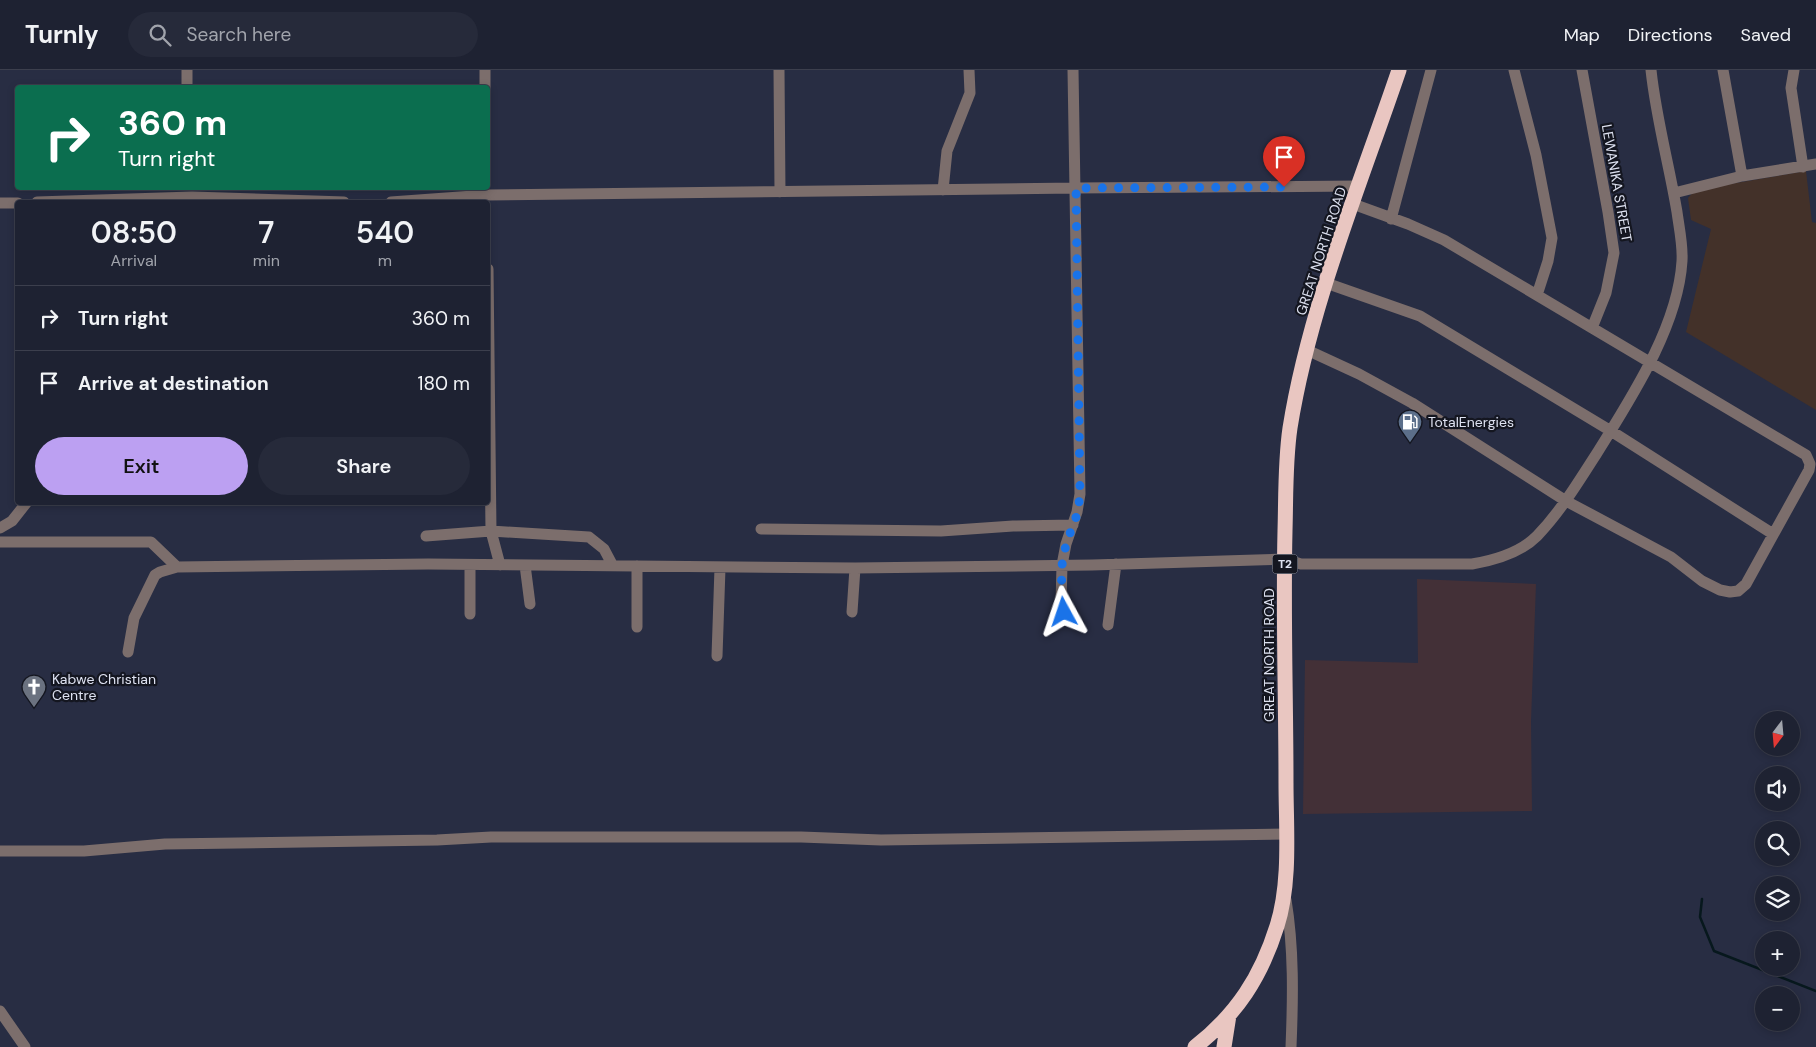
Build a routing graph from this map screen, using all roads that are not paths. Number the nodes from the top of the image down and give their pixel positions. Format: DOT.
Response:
graph roads {
  1 [pos="187,70"];
  2 [pos="485,70"];
  3 [pos="779,70"];
  4 [pos="969,70"];
  5 [pos="1074,70"];
  6 [pos="1399,70"];
  7 [pos="1432,70"];
  8 [pos="1514,70"];
  9 [pos="1582,70"];
  10 [pos="1651,70"];
  11 [pos="1723,70"];
  12 [pos="1794,70"];
  13 [pos="187,85"];
  14 [pos="485,85"];
  15 [pos="1816,164"];
  16 [pos="1803,167"];
  17 [pos="1742,176"];
  18 [pos="1359,186"];
  19 [pos="1076,188"];
  20 [pos="943,190"];
  21 [pos="192,192"];
  22 [pos="780,192"];
  23 [pos="1674,193"];
  24 [pos="487,195"];
  25 [pos="68,200"];
  26 [pos="314,200"];
  27 [pos="418,200"];
  28 [pos="15,203"];
  29 [pos="0,204"];
  30 [pos="1353,204"];
  31 [pos="1390,218"];
  32 [pos="1326,283"];
  33 [pos="1537,295"];
  34 [pos="1592,328"];
  35 [pos="1307,350"];
  36 [pos="1649,363"];
  37 [pos="1610,431"];
  38 [pos="490,444"];
  39 [pos="1566,501"];
  40 [pos="25,505"];
  41 [pos="1073,525"];
  42 [pos="0,528"];
  43 [pos="761,529"];
  44 [pos="491,531"];
  45 [pos="1773,534"];
  46 [pos="426,536"];
  47 [pos="0,542"];
  48 [pos="1285,559"];
  49 [pos="1116,564"];
  50 [pos="470,565"];
  51 [pos="500,565"];
  52 [pos="525,565"];
  53 [pos="1062,565"];
  54 [pos="613,566"];
  55 [pos="637,566"];
  56 [pos="177,567"];
  57 [pos="720,568"];
  58 [pos="855,568"];
  59 [pos="530,604"];
  60 [pos="852,612"];
  61 [pos="1064,612"];
  62 [pos="470,614"];
  63 [pos="1108,625"];
  64 [pos="637,627"];
  65 [pos="128,652"];
  66 [pos="717,656"];
  67 [pos="1286,834"];
  68 [pos="0,852"];
  69 [pos="1284,891"];
  70 [pos="0,1011"];
  71 [pos="1228,1014"];
  72 [pos="25,1047"];
  73 [pos="1195,1047"];
  74 [pos="1224,1047"];
  75 [pos="1291,1047"];
  1 -- 13 [label="street"];
  2 -- 14 [label="street"];
  3 -- 22 [label="street"];
  4 -- 20 [label="street"];
  5 -- 19 [label="street"];
  6 -- 18 [label="highway, GREAT NORTH ROAD / T2"];
  7 -- 31 [label="street"];
  8 -- 33 [label="street"];
  9 -- 34 [label="street, LEWANIKA STREET"];
  10 -- 23 [label="street"];
  11 -- 17 [label="street"];
  12 -- 16 [label="street"];
  15 -- 16 [label="street"];
  16 -- 17 [label="street"];
  17 -- 23 [label="street"];
  18 -- 19 [label="street"];
  18 -- 30 [label="highway, GREAT NORTH ROAD / T2"];
  19 -- 20 [label="street"];
  19 -- 41 [label="street"];
  20 -- 22 [label="street"];
  21 -- 25 [label="street"];
  21 -- 26 [label="street"];
  22 -- 24 [label="street"];
  23 -- 36 [label="street"];
  24 -- 27 [label="street"];
  28 -- 29 [label="street"];
  30 -- 31 [label="street"];
  30 -- 32 [label="highway, GREAT NORTH ROAD / T2"];
  31 -- 33 [label="street"];
  32 -- 35 [label="highway, GREAT NORTH ROAD / T2"];
  32 -- 37 [label="street"];
  33 -- 34 [label="street"];
  34 -- 36 [label="street"];
  35 -- 39 [label="street"];
  35 -- 48 [label="highway, GREAT NORTH ROAD / T2"];
  36 -- 37 [label="street"];
  36 -- 45 [label="street"];
  37 -- 39 [label="street"];
  37 -- 45 [label="street"];
  38 -- 44 [label="street"];
  39 -- 45 [label="street"];
  39 -- 48 [label="street"];
  40 -- 42 [label="street"];
  41 -- 43 [label="street"];
  41 -- 53 [label="street"];
  44 -- 46 [label="street"];
  44 -- 51 [label="street"];
  44 -- 54 [label="street"];
  47 -- 56 [label="street"];
  48 -- 49 [label="street"];
  48 -- 67 [label="highway, GREAT NORTH ROAD / T2"];
  49 -- 53 [label="street"];
  49 -- 63 [label="street"];
  50 -- 51 [label="street"];
  50 -- 56 [label="street"];
  50 -- 62 [label="street"];
  51 -- 52 [label="street"];
  52 -- 54 [label="street"];
  52 -- 59 [label="street"];
  53 -- 58 [label="street"];
  53 -- 61 [label="street"];
  54 -- 55 [label="street"];
  55 -- 57 [label="street"];
  55 -- 64 [label="street"];
  56 -- 65 [label="street"];
  57 -- 58 [label="street"];
  57 -- 66 [label="street"];
  58 -- 60 [label="street"];
  67 -- 68 [label="street"];
  67 -- 69 [label="highway, GREAT NORTH ROAD / T2"];
  69 -- 71 [label="highway, GREAT NORTH ROAD / T2"];
  69 -- 75 [label="street"];
  70 -- 72 [label="street"];
  71 -- 73 [label="highway, GREAT NORTH ROAD / T2"];
  71 -- 74 [label="highway"];
}
